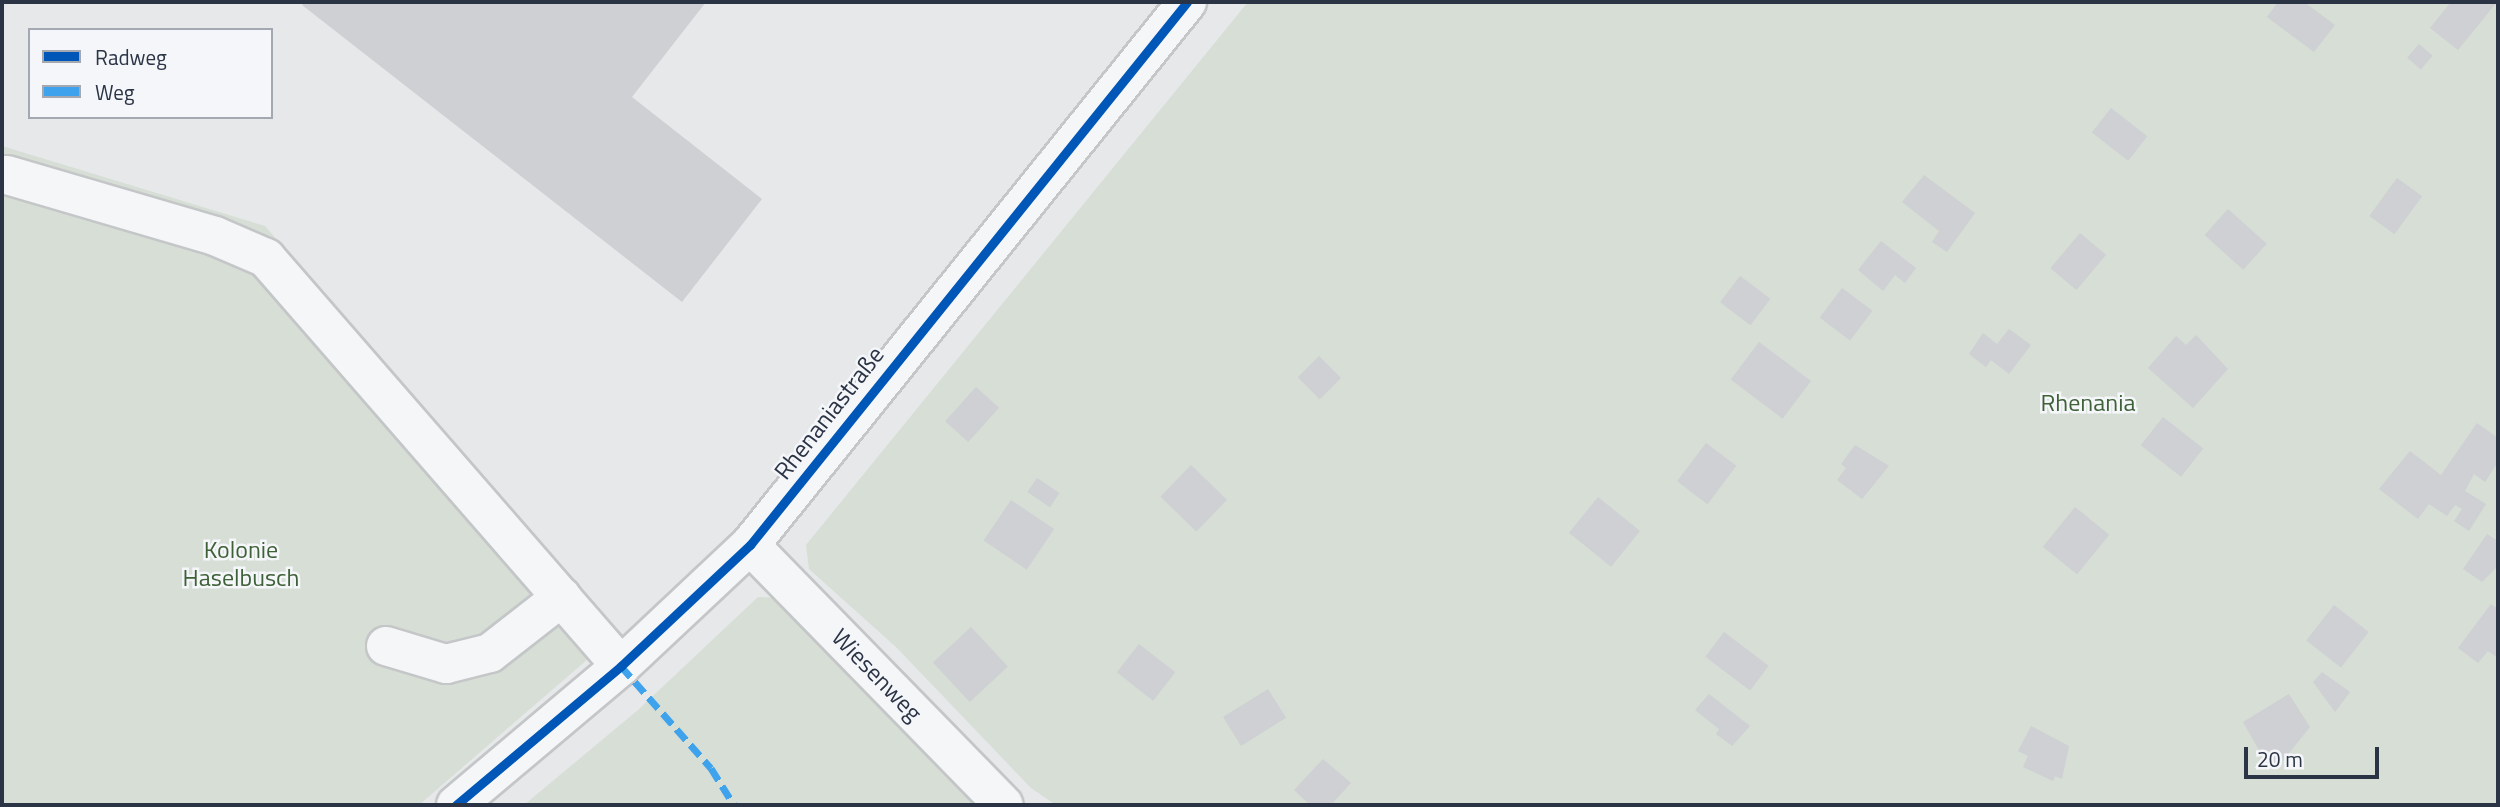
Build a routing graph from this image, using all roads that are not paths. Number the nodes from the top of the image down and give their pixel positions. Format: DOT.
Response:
graph roads {
  1 [pos="1187,2"];
  2 [pos="7,175"];
  3 [pos="750,545"];
  4 [pos="562,597"];
  5 [pos="386,646"];
  6 [pos="621,666"];
  7 [pos="456,805"];
  8 [pos="1004,805"];
  1 -- 3 [label="street, Rhenaniastraße"];
  2 -- 4 [label="street"];
  3 -- 6 [label="street, Rhenaniastraße"];
  3 -- 8 [label="street, Wiesenweg"];
  4 -- 5 [label="street"];
  4 -- 6 [label="street"];
  6 -- 7 [label="street, Rhenaniastraße"];
}
